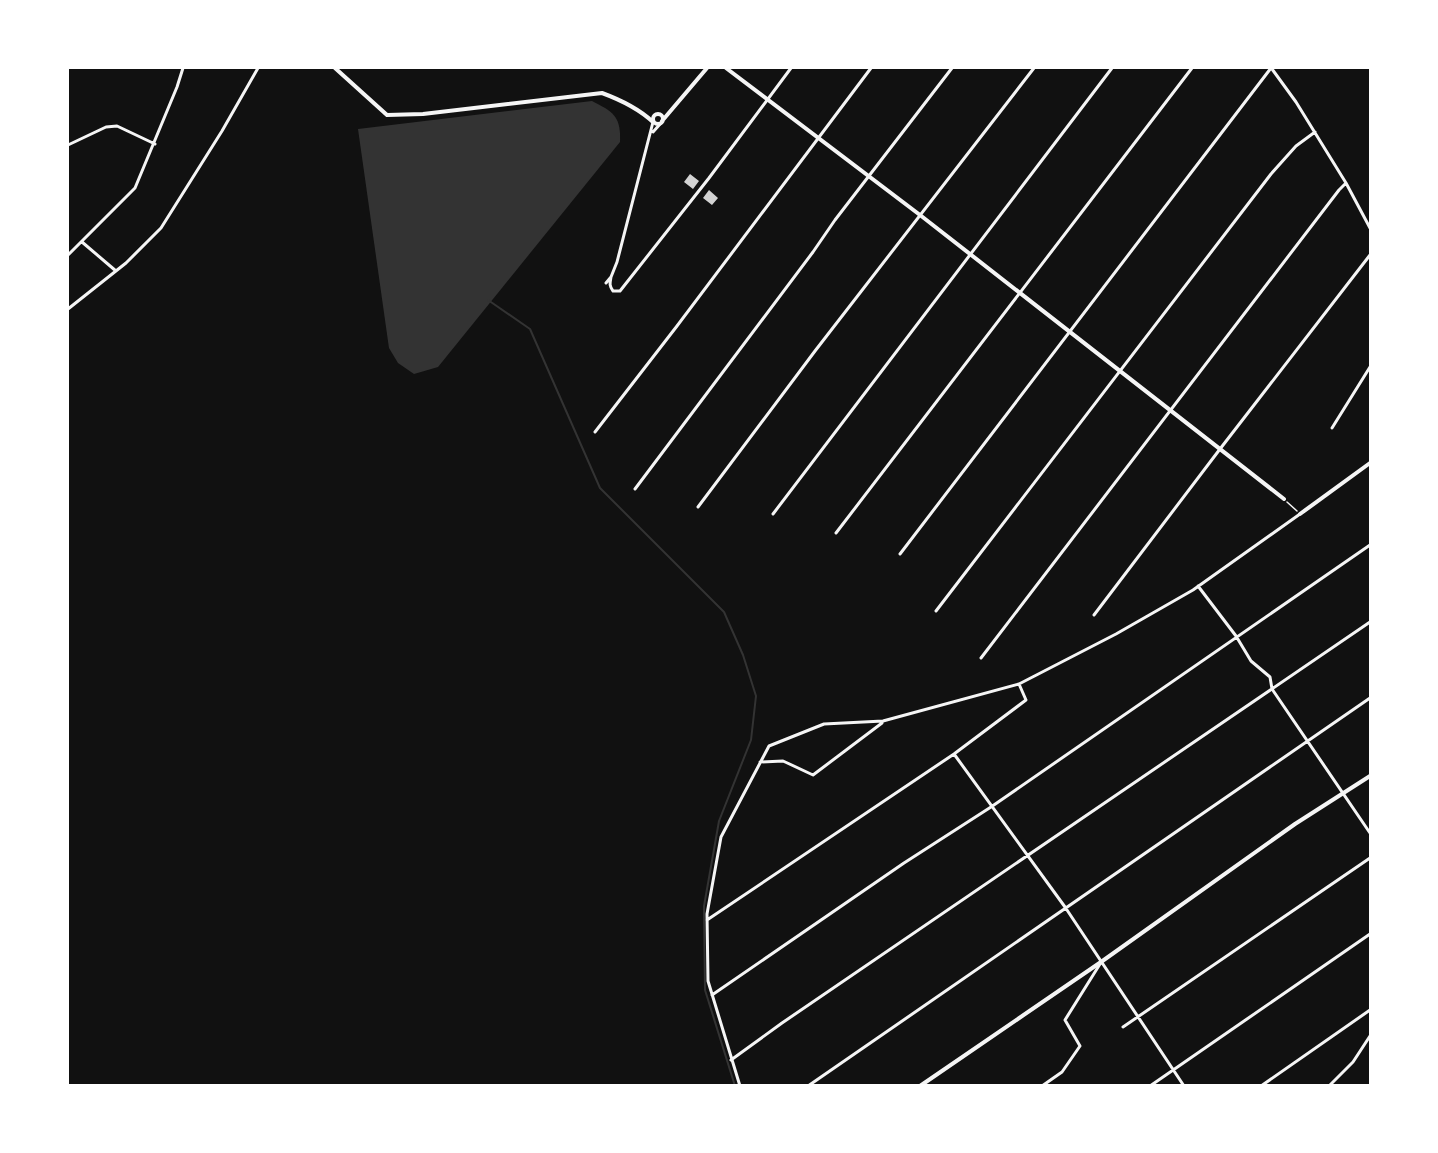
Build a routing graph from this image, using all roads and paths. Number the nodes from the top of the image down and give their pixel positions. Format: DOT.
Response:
graph roads {
  1 [pos="183,68"];
  2 [pos="258,68"];
  3 [pos="335,68"];
  4 [pos="707,68"];
  5 [pos="726,68"];
  6 [pos="791,68"];
  7 [pos="871,68"];
  8 [pos="952,68"];
  9 [pos="1034,68"];
  10 [pos="1112,68"];
  11 [pos="1192,68"];
  12 [pos="1271,68"];
  13 [pos="767,99"];
  14 [pos="675,107"];
  15 [pos="642,112"];
  16 [pos="658,114"];
  17 [pos="653,122"];
  18 [pos="662,122"];
  19 [pos="1315,132"];
  20 [pos="652,133"];
  21 [pos="818,138"];
  22 [pos="155,144"];
  23 [pos="68,145"];
  24 [pos="869,177"];
  25 [pos="1346,183"];
  26 [pos="920,215"];
  27 [pos="1371,228"];
  28 [pos="82,242"];
  29 [pos="969,254"];
  30 [pos="68,255"];
  31 [pos="1371,255"];
  32 [pos="116,271"];
  33 [pos="611,277"];
  34 [pos="606,283"];
  35 [pos="1019,294"];
  36 [pos="68,309"];
  37 [pos="1069,331"];
  38 [pos="1371,367"];
  39 [pos="1119,370"];
  40 [pos="1169,410"];
  41 [pos="1332,428"];
  42 [pos="595,432"];
  43 [pos="1220,449"];
  44 [pos="1371,464"];
  45 [pos="635,489"];
  46 [pos="1284,499"];
  47 [pos="698,507"];
  48 [pos="774,514"];
  49 [pos="1300,514"];
  50 [pos="836,533"];
  51 [pos="1371,545"];
  52 [pos="900,554"];
  53 [pos="1198,586"];
  54 [pos="936,611"];
  55 [pos="1094,615"];
  56 [pos="1371,622"];
  57 [pos="1236,636"];
  58 [pos="981,658"];
  59 [pos="1019,684"];
  60 [pos="1272,689"];
  61 [pos="1371,698"];
  62 [pos="883,721"];
  63 [pos="1308,741"];
  64 [pos="954,754"];
  65 [pos="760,762"];
  66 [pos="1371,776"];
  67 [pos="1343,794"];
  68 [pos="991,807"];
  69 [pos="1371,833"];
  70 [pos="1027,855"];
  71 [pos="1371,858"];
  72 [pos="1065,907"];
  73 [pos="707,920"];
  74 [pos="1371,934"];
  75 [pos="1101,962"];
  76 [pos="712,994"];
  77 [pos="1371,1010"];
  78 [pos="1137,1017"];
  79 [pos="1123,1027"];
  80 [pos="1371,1036"];
  81 [pos="731,1060"];
  82 [pos="1173,1070"];
  83 [pos="740,1086"];
  84 [pos="808,1086"];
  85 [pos="920,1086"];
  86 [pos="1042,1086"];
  87 [pos="1150,1086"];
  88 [pos="1184,1086"];
  89 [pos="1261,1086"];
  90 [pos="1329,1086"];
  1 -- 22 [label="street"];
  2 -- 32 [label="street"];
  3 -- 15 [label="street"];
  4 -- 14 [label="street"];
  5 -- 13 [label="street"];
  6 -- 13 [label="street"];
  7 -- 21 [label="street"];
  8 -- 24 [label="street"];
  9 -- 26 [label="street"];
  10 -- 29 [label="street"];
  11 -- 35 [label="street"];
  12 -- 19 [label="street"];
  12 -- 37 [label="street"];
  13 -- 21 [label="street"];
  13 -- 33 [label="street"];
  14 -- 16 [label="street"];
  14 -- 18 [label="street"];
  15 -- 16 [label="street"];
  15 -- 17 [label="street"];
  16 -- 17 [label="street"];
  16 -- 18 [label="street"];
  17 -- 18 [label="street"];
  17 -- 20 [label="street"];
  18 -- 20 [label="street"];
  19 -- 25 [label="street"];
  19 -- 39 [label="street"];
  20 -- 33 [label="street"];
  21 -- 24 [label="street"];
  21 -- 42 [label="street"];
  22 -- 23 [label="street"];
  22 -- 28 [label="street"];
  24 -- 26 [label="street"];
  24 -- 45 [label="street"];
  25 -- 27 [label="street"];
  25 -- 40 [label="street"];
  26 -- 29 [label="street"];
  26 -- 47 [label="street"];
  28 -- 30 [label="street"];
  28 -- 32 [label="street"];
  29 -- 35 [label="street"];
  29 -- 48 [label="street"];
  31 -- 43 [label="street"];
  32 -- 36 [label="street"];
  33 -- 34 [label="street"];
  35 -- 37 [label="street"];
  35 -- 50 [label="street"];
  37 -- 39 [label="street"];
  37 -- 52 [label="street"];
  38 -- 41 [label="street"];
  39 -- 40 [label="street"];
  39 -- 54 [label="street"];
  40 -- 43 [label="street"];
  40 -- 58 [label="street"];
  43 -- 46 [label="street"];
  43 -- 55 [label="street"];
  44 -- 49 [label="street"];
  46 -- 49 [label="path"];
  49 -- 53 [label="street"];
  51 -- 57 [label="street"];
  53 -- 57 [label="street"];
  53 -- 59 [label="street"];
  56 -- 60 [label="street"];
  57 -- 60 [label="street"];
  57 -- 68 [label="street"];
  59 -- 62 [label="street"];
  59 -- 64 [label="street"];
  60 -- 63 [label="street"];
  60 -- 70 [label="street"];
  61 -- 63 [label="street"];
  62 -- 65 [label="street"];
  62 -- 65 [label="street"];
  63 -- 67 [label="street"];
  63 -- 72 [label="street"];
  64 -- 68 [label="street"];
  64 -- 73 [label="street"];
  65 -- 73 [label="street"];
  66 -- 67 [label="street"];
  67 -- 69 [label="street"];
  67 -- 75 [label="street"];
  68 -- 70 [label="street"];
  68 -- 76 [label="street"];
  70 -- 72 [label="street"];
  70 -- 81 [label="street"];
  71 -- 78 [label="street"];
  72 -- 75 [label="street"];
  72 -- 84 [label="street"];
  73 -- 76 [label="street"];
  74 -- 82 [label="street"];
  75 -- 78 [label="street"];
  75 -- 85 [label="street"];
  75 -- 86 [label="street"];
  76 -- 81 [label="street"];
  77 -- 89 [label="street"];
  78 -- 79 [label="street"];
  78 -- 82 [label="street"];
  80 -- 90 [label="street"];
  81 -- 83 [label="street"];
  82 -- 87 [label="street"];
  82 -- 88 [label="street"];
}
